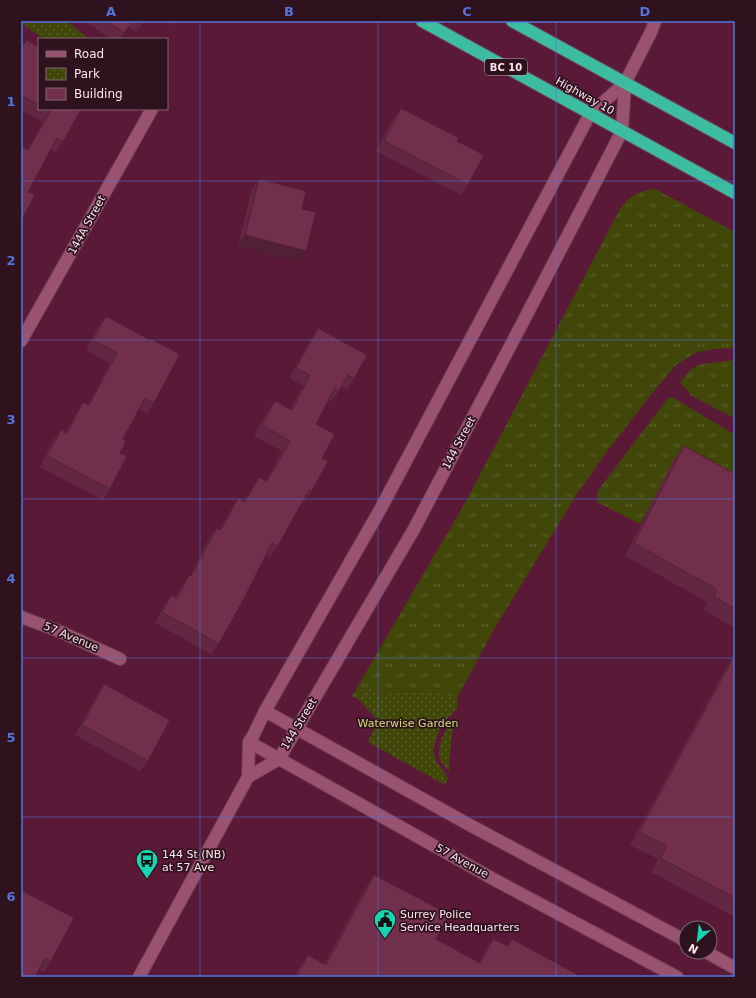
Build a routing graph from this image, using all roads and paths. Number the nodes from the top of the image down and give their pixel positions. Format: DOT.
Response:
graph roads {
  1 [pos="422,21"];
  2 [pos="512,21"];
  3 [pos="655,21"];
  4 [pos="625,83"];
  5 [pos="151,110"];
  6 [pos="590,114"];
  7 [pos="622,131"];
  8 [pos="735,143"];
  9 [pos="735,194"];
  10 [pos="21,342"];
  11 [pos="21,616"];
  12 [pos="120,659"];
  13 [pos="265,711"];
  14 [pos="297,728"];
  15 [pos="248,742"];
  16 [pos="279,759"];
  17 [pos="248,777"];
  18 [pos="678,937"];
  19 [pos="718,959"];
  20 [pos="735,968"];
  21 [pos="139,977"];
  22 [pos="677,977"];
  1 -- 6 [label="highway, Highway 10 / BC 10"];
  2 -- 4 [label="highway"];
  3 -- 4 [label="main road, 144 Street"];
  4 -- 6 [label="main road, 144 Street"];
  4 -- 7 [label="main road, 144 Street"];
  4 -- 8 [label="highway"];
  5 -- 10 [label="main road, 144A Street"];
  6 -- 7 [label="highway, Highway 10 / BC 10"];
  6 -- 13 [label="main road, 144 Street"];
  7 -- 9 [label="highway, Highway 10 / BC 10"];
  7 -- 14 [label="main road, 144 Street"];
  11 -- 12 [label="main road, 57 Avenue"];
  13 -- 14 [label="main road"];
  13 -- 15 [label="main road, 144 Street"];
  14 -- 16 [label="main road, 144 Street"];
  14 -- 18 [label="main road"];
  15 -- 16 [label="main road, 57 Avenue"];
  15 -- 17 [label="main road"];
  16 -- 17 [label="main road, 144 Street"];
  16 -- 22 [label="main road, 57 Avenue"];
  17 -- 21 [label="main road"];
  19 -- 20 [label="main road"];
}
